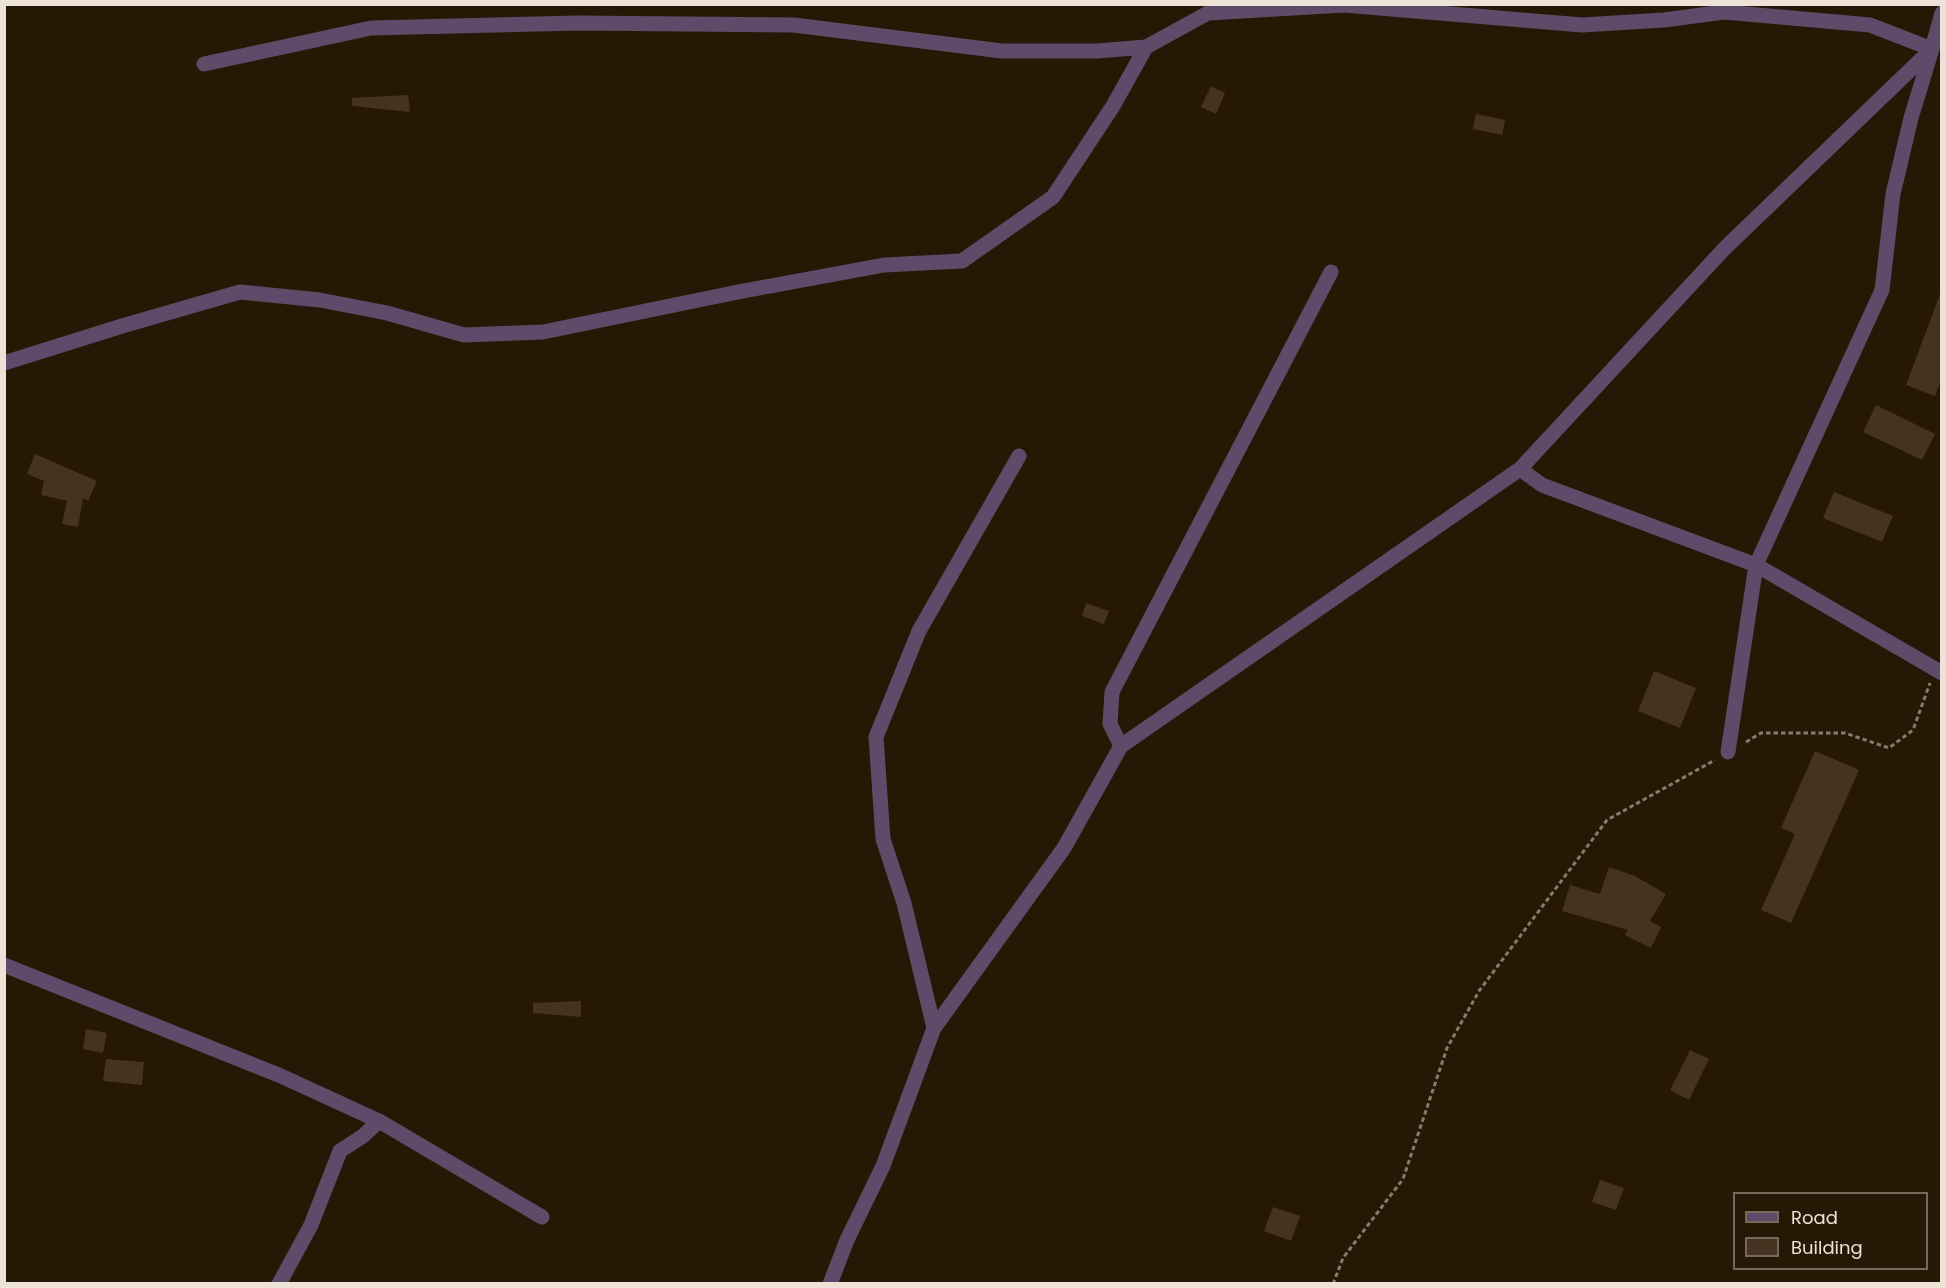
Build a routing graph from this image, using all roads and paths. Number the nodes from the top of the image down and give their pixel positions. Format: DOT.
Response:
graph roads {
  1 [pos="1941,13"];
  2 [pos="1146,47"];
  3 [pos="1932,49"];
  4 [pos="204,64"];
  5 [pos="1331,272"];
  6 [pos="4,363"];
  7 [pos="1019,456"];
  8 [pos="1520,469"];
  9 [pos="1756,566"];
  10 [pos="1939,667"];
  11 [pos="1121,746"];
  12 [pos="1728,752"];
  13 [pos="4,965"];
  14 [pos="934,1028"];
  15 [pos="379,1121"];
  16 [pos="542,1216"];
  17 [pos="279,1284"];
  18 [pos="830,1284"];
  19 [pos="1333,1284"];
  1 -- 3 [label="street"];
  2 -- 3 [label="street"];
  2 -- 4 [label="street"];
  2 -- 6 [label="street"];
  3 -- 8 [label="street"];
  3 -- 9 [label="street"];
  5 -- 11 [label="street"];
  7 -- 14 [label="street"];
  8 -- 9 [label="street"];
  8 -- 11 [label="street"];
  9 -- 10 [label="street"];
  9 -- 12 [label="street"];
  10 -- 12 [label="path"];
  11 -- 14 [label="street"];
  12 -- 19 [label="path"];
  13 -- 15 [label="street"];
  14 -- 18 [label="street"];
  15 -- 16 [label="street"];
  15 -- 17 [label="street"];
}
